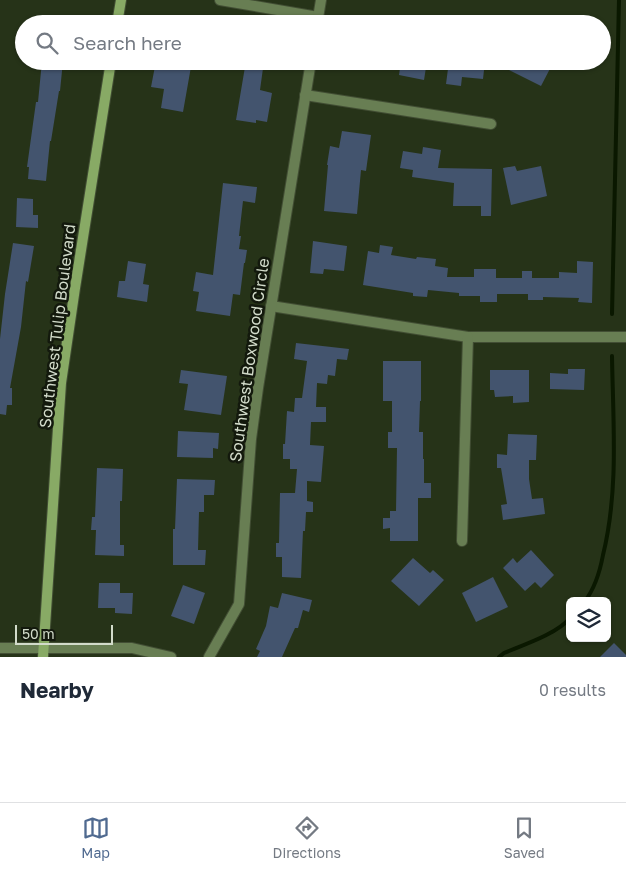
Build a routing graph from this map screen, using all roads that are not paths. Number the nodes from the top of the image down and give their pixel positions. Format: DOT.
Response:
graph roads {
  1 [pos="121,0"];
  2 [pos="220,0"];
  3 [pos="321,0"];
  4 [pos="118,15"];
  5 [pos="294,15"];
  6 [pos="319,15"];
  7 [pos="110,70"];
  8 [pos="309,70"];
  9 [pos="305,95"];
  10 [pos="491,124"];
  11 [pos="271,306"];
  12 [pos="468,337"];
  13 [pos="626,337"];
  14 [pos="462,541"];
  15 [pos="0,648"];
  16 [pos="43,653"];
  17 [pos="170,657"];
  18 [pos="209,657"];
  1 -- 4 [label="street"];
  2 -- 5 [label="street"];
  3 -- 6 [label="street"];
  7 -- 16 [label="street, Southwest Tulip Boulevard"];
  8 -- 9 [label="street, Southwest Boxwood Circle"];
  9 -- 10 [label="street"];
  9 -- 11 [label="street, Southwest Boxwood Circle"];
  11 -- 12 [label="street"];
  11 -- 18 [label="street, Southwest Boxwood Circle"];
  12 -- 13 [label="street"];
  12 -- 14 [label="street"];
  15 -- 16 [label="street"];
  16 -- 17 [label="street"];
}
